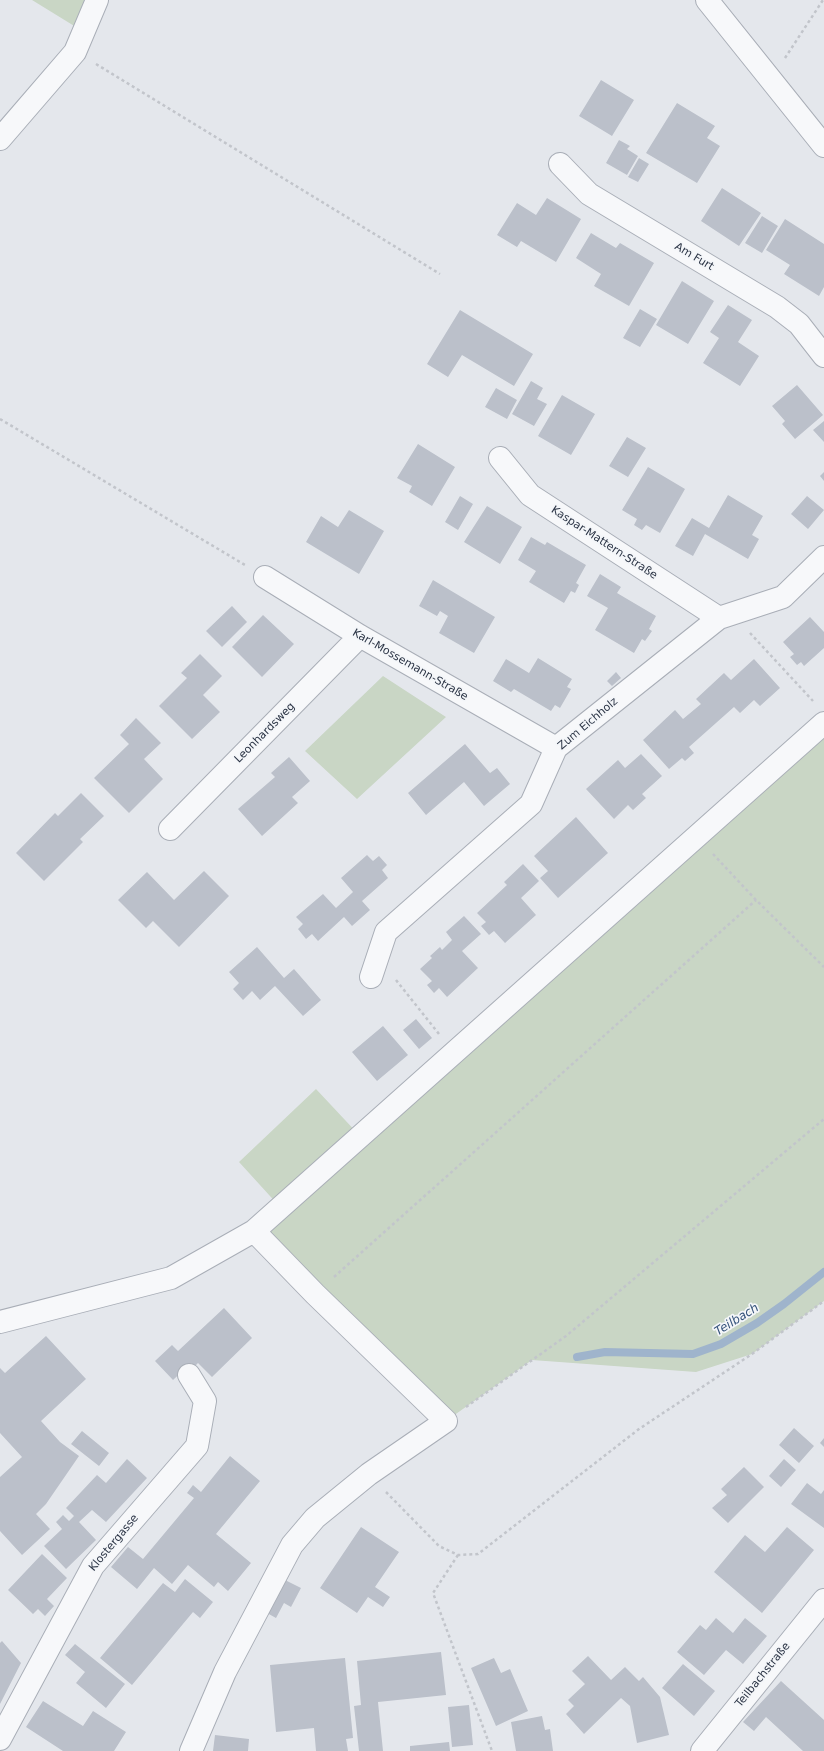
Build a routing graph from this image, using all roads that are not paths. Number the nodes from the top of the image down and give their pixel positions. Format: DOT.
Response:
graph roads {
  1 [pos="97,0"];
  2 [pos="706,0"];
  3 [pos="0,139"];
  4 [pos="824,146"];
  5 [pos="560,164"];
  6 [pos="824,356"];
  7 [pos="500,458"];
  8 [pos="824,557"];
  9 [pos="266,577"];
  10 [pos="725,616"];
  11 [pos="360,636"];
  12 [pos="824,724"];
  13 [pos="556,748"];
  14 [pos="170,829"];
  15 [pos="374,967"];
  16 [pos="254,1231"];
  17 [pos="0,1322"];
  18 [pos="189,1375"];
  19 [pos="824,1600"];
  20 [pos="0,1739"];
  21 [pos="191,1751"];
  22 [pos="702,1751"];
  1 -- 3 [label="street"];
  2 -- 4 [label="street"];
  5 -- 6 [label="street, Am Furt"];
  7 -- 10 [label="street, Kaspar-Mattern-Straße"];
  8 -- 10 [label="street, Zum Eichholz"];
  9 -- 11 [label="street, Karl-Mossemann-Straße"];
  10 -- 13 [label="street, Zum Eichholz"];
  11 -- 13 [label="street, Karl-Mossemann-Straße"];
  11 -- 14 [label="street, Leonhardsweg"];
  12 -- 16 [label="street"];
  13 -- 15 [label="street, Zum Eichholz"];
  16 -- 17 [label="street"];
  16 -- 21 [label="street"];
  18 -- 20 [label="street, Klostergasse"];
  19 -- 22 [label="street, Teilbachstraße"];
}
